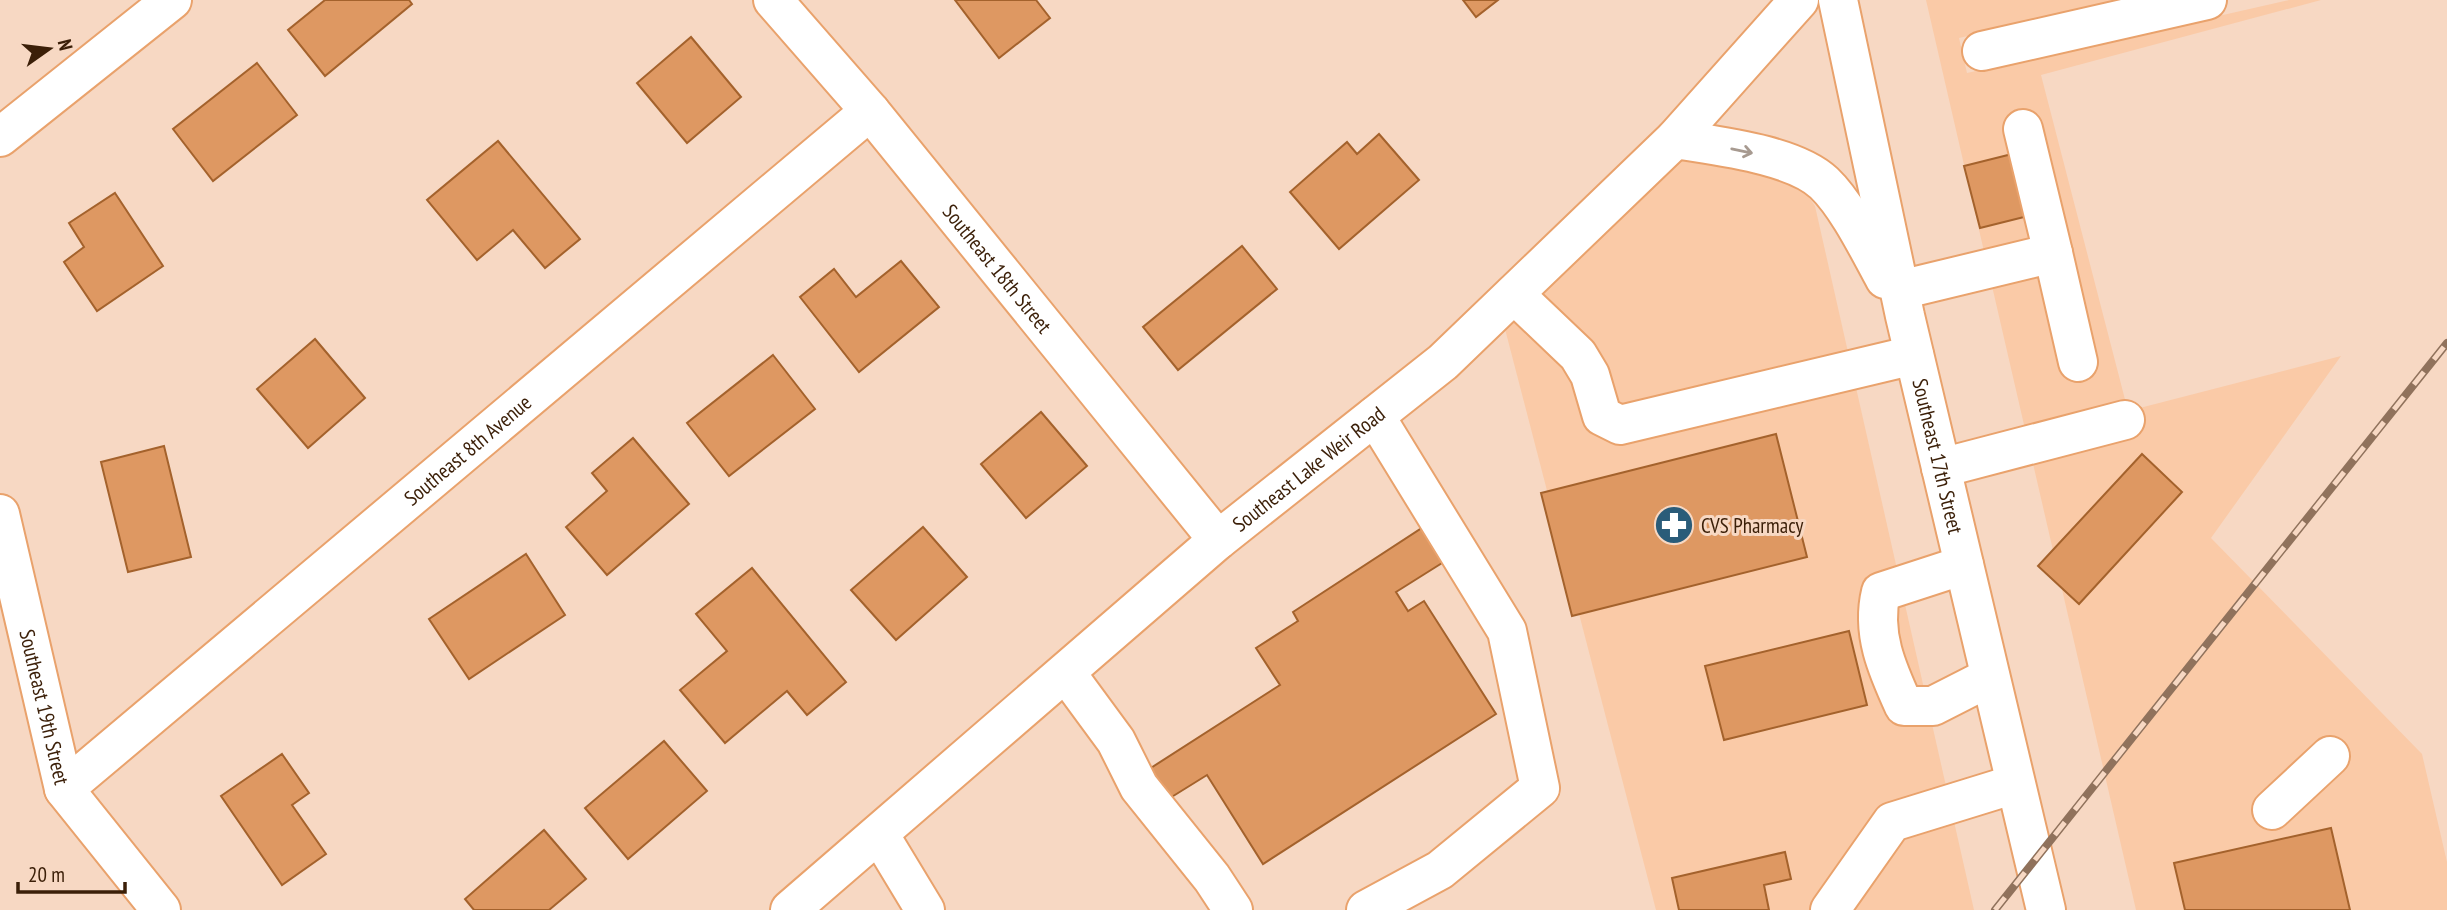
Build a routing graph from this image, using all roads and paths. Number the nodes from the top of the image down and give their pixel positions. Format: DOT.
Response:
graph roads {
  1 [pos="172,0"];
  2 [pos="773,0"];
  3 [pos="1799,0"];
  4 [pos="1838,0"];
  5 [pos="2207,0"];
  6 [pos="1982,51"];
  7 [pos="870,111"];
  8 [pos="2023,130"];
  9 [pos="0,137"];
  10 [pos="1675,139"];
  11 [pos="2053,253"];
  12 [pos="1514,294"];
  13 [pos="1902,303"];
  14 [pos="1914,355"];
  15 [pos="2078,362"];
  16 [pos="1375,416"];
  17 [pos="2125,420"];
  18 [pos="1941,468"];
  19 [pos="0,514"];
  20 [pos="1218,540"];
  21 [pos="1964,565"];
  22 [pos="1066,673"];
  23 [pos="1990,677"];
  24 [pos="2330,756"];
  25 [pos="2015,783"];
  26 [pos="64,789"];
  27 [pos="2272,810"];
  28 [pos="879,834"];
  29 [pos="161,910"];
  30 [pos="790,910"];
  31 [pos="925,910"];
  32 [pos="1233,910"];
  33 [pos="1366,910"];
  34 [pos="1830,910"];
  35 [pos="2046,910"];
  1 -- 9 [label="street"];
  2 -- 7 [label="street, Southeast 18th Street"];
  3 -- 10 [label="street, Southeast Lake Weir Road"];
  4 -- 13 [label="street, Southeast 17th Street"];
  5 -- 6 [label="street"];
  7 -- 20 [label="street, Southeast 18th Street"];
  7 -- 26 [label="street, Southeast 8th Avenue"];
  8 -- 11 [label="street"];
  10 -- 12 [label="street, Southeast Lake Weir Road"];
  10 -- 13 [label="street, one-way"];
  11 -- 13 [label="street"];
  11 -- 15 [label="street"];
  12 -- 14 [label="street"];
  12 -- 16 [label="street, Southeast Lake Weir Road"];
  13 -- 14 [label="street, Southeast 17th Street"];
  14 -- 18 [label="street, Southeast 17th Street"];
  16 -- 20 [label="street, Southeast Lake Weir Road"];
  16 -- 33 [label="street"];
  17 -- 18 [label="street"];
  18 -- 21 [label="street, Southeast 17th Street"];
  19 -- 26 [label="street, Southeast 19th Street"];
  20 -- 22 [label="street, Southeast Lake Weir Road"];
  21 -- 23 [label="street, Southeast 17th Street"];
  21 -- 23 [label="street"];
  22 -- 28 [label="street, Southeast Lake Weir Road"];
  22 -- 32 [label="street"];
  23 -- 25 [label="street, Southeast 17th Street"];
  24 -- 27 [label="street"];
  25 -- 34 [label="street"];
  25 -- 35 [label="street, Southeast 17th Street"];
  26 -- 29 [label="street, Southeast 19th Street"];
  28 -- 30 [label="street, Southeast Lake Weir Road"];
  28 -- 31 [label="street"];
}
